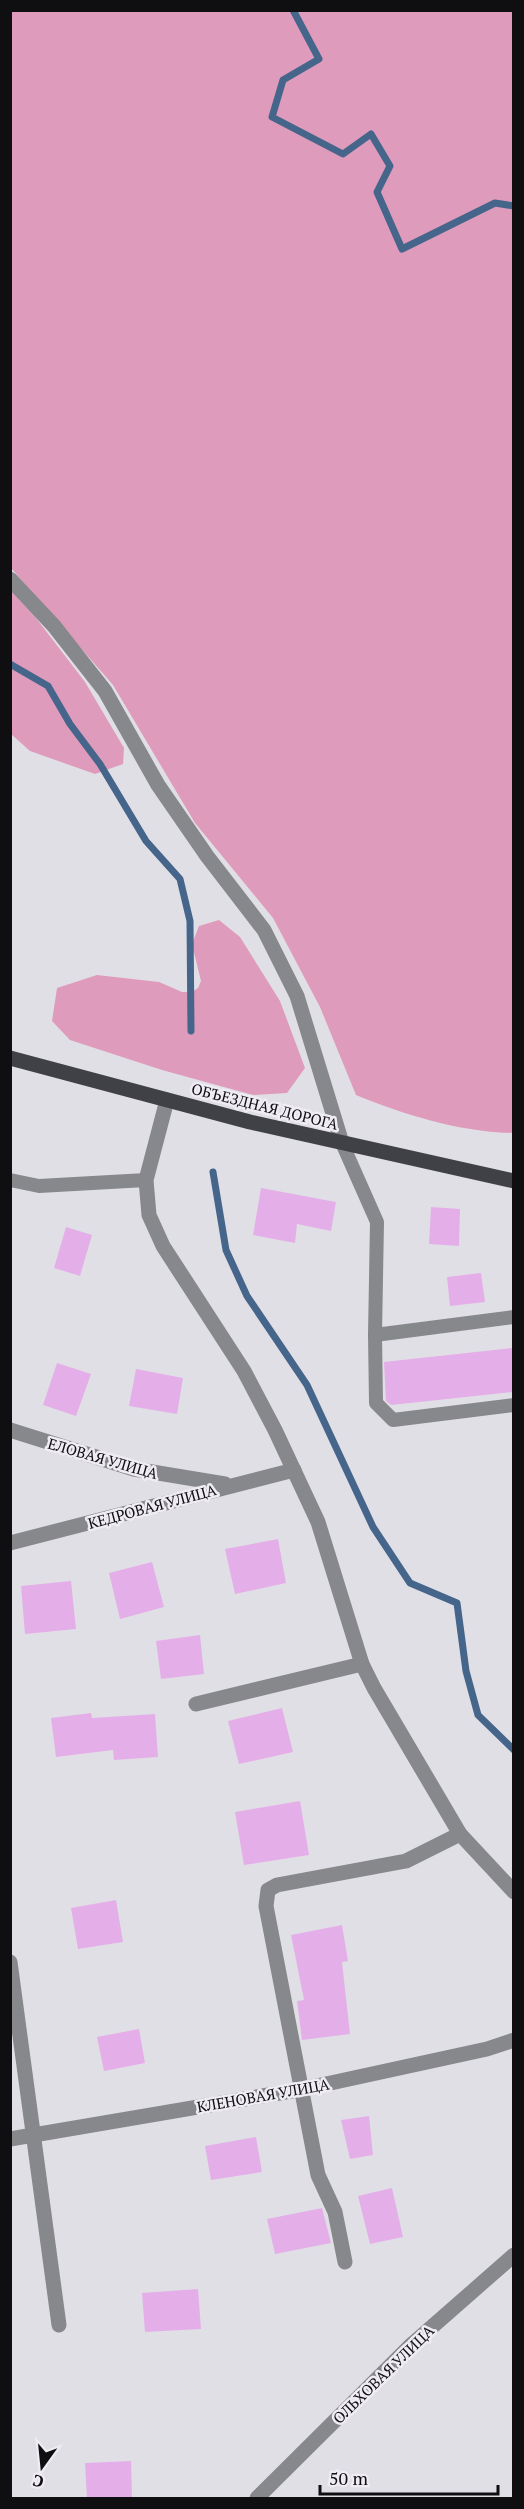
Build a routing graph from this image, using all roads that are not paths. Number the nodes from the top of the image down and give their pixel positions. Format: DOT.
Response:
graph roads {
  1 [pos="10,579"];
  2 [pos="10,1058"];
  3 [pos="167,1100"];
  4 [pos="342,1143"];
  5 [pos="10,1180"];
  6 [pos="146,1180"];
  7 [pos="513,1181"];
  8 [pos="513,1317"];
  9 [pos="375,1335"];
  10 [pos="513,1405"];
  11 [pos="10,1430"];
  12 [pos="294,1470"];
  13 [pos="232,1485"];
  14 [pos="10,1543"];
  15 [pos="362,1664"];
  16 [pos="196,1704"];
  17 [pos="460,1834"];
  18 [pos="513,1892"];
  19 [pos="10,1962"];
  20 [pos="513,2040"];
  21 [pos="303,2089"];
  22 [pos="34,2134"];
  23 [pos="10,2139"];
  24 [pos="513,2255"];
  25 [pos="345,2262"];
  26 [pos="59,2325"];
  27 [pos="257,2499"];
  1 -- 4 [label="street"];
  2 -- 3 [label="main road, ОБЪЕЗДНАЯ ДОРОГА"];
  3 -- 4 [label="main road, ОБЪЕЗДНАЯ ДОРОГА"];
  3 -- 6 [label="street"];
  4 -- 7 [label="main road, ОБЪЕЗДНАЯ ДОРОГА"];
  4 -- 9 [label="lane"];
  5 -- 6 [label="lane"];
  6 -- 12 [label="street"];
  8 -- 9 [label="lane"];
  9 -- 10 [label="lane"];
  11 -- 13 [label="street, ЕЛОВАЯ УЛИЦА"];
  12 -- 13 [label="street, КЕДРОВАЯ УЛИЦА"];
  12 -- 15 [label="street"];
  13 -- 14 [label="street, КЕДРОВАЯ УЛИЦА"];
  15 -- 16 [label="street"];
  15 -- 17 [label="street"];
  17 -- 18 [label="street"];
  17 -- 21 [label="street"];
  19 -- 22 [label="street"];
  20 -- 21 [label="street, КЛЕНОВАЯ УЛИЦА"];
  21 -- 22 [label="street, КЛЕНОВАЯ УЛИЦА"];
  21 -- 25 [label="street"];
  22 -- 23 [label="street, КЛЕНОВАЯ УЛИЦА"];
  22 -- 26 [label="street"];
  24 -- 27 [label="street, ОЛЬХОВАЯ УЛИЦА"];
}
